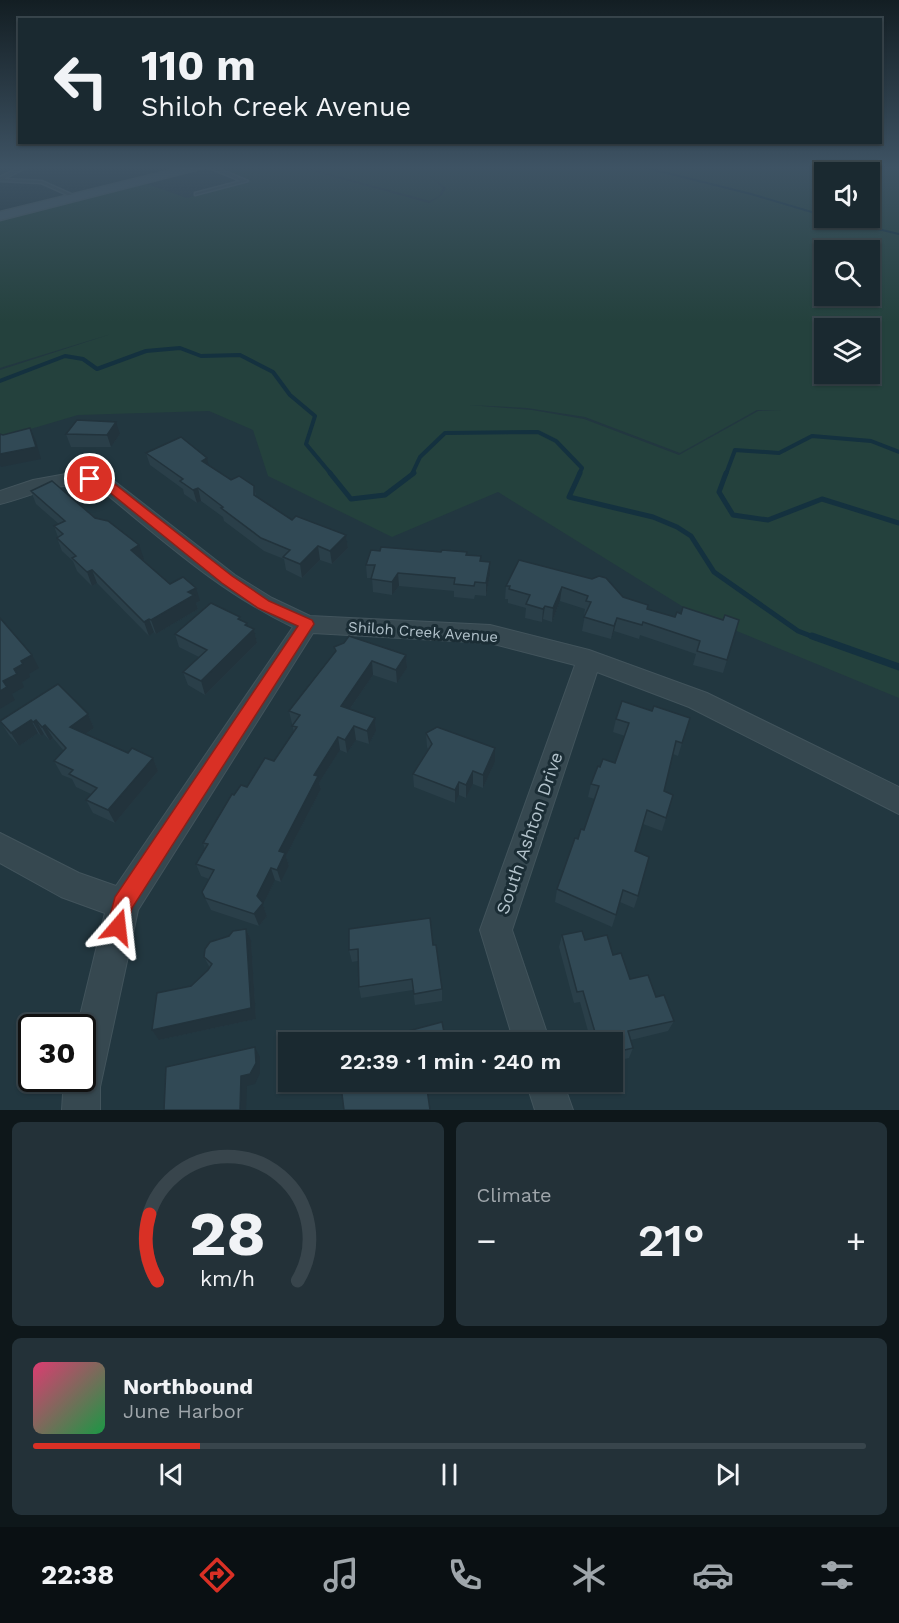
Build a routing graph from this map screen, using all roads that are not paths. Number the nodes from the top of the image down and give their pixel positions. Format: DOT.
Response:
graph roads {
  1 [pos="0,498"];
  2 [pos="307,624"];
  3 [pos="589,659"];
  4 [pos="899,801"];
  5 [pos="0,847"];
  6 [pos="123,904"];
  7 [pos="529,1032"];
  8 [pos="548,1092"];
  9 [pos="81,1110"];
  10 [pos="554,1110"];
  1 -- 2 [label="street, Shiloh Creek Avenue"];
  2 -- 3 [label="street, Shiloh Creek Avenue"];
  2 -- 6 [label="street"];
  3 -- 4 [label="street, Shiloh Creek Avenue"];
  3 -- 7 [label="street, South Ashton Drive"];
  5 -- 6 [label="street"];
  6 -- 9 [label="street"];
  8 -- 10 [label="street"];
}
